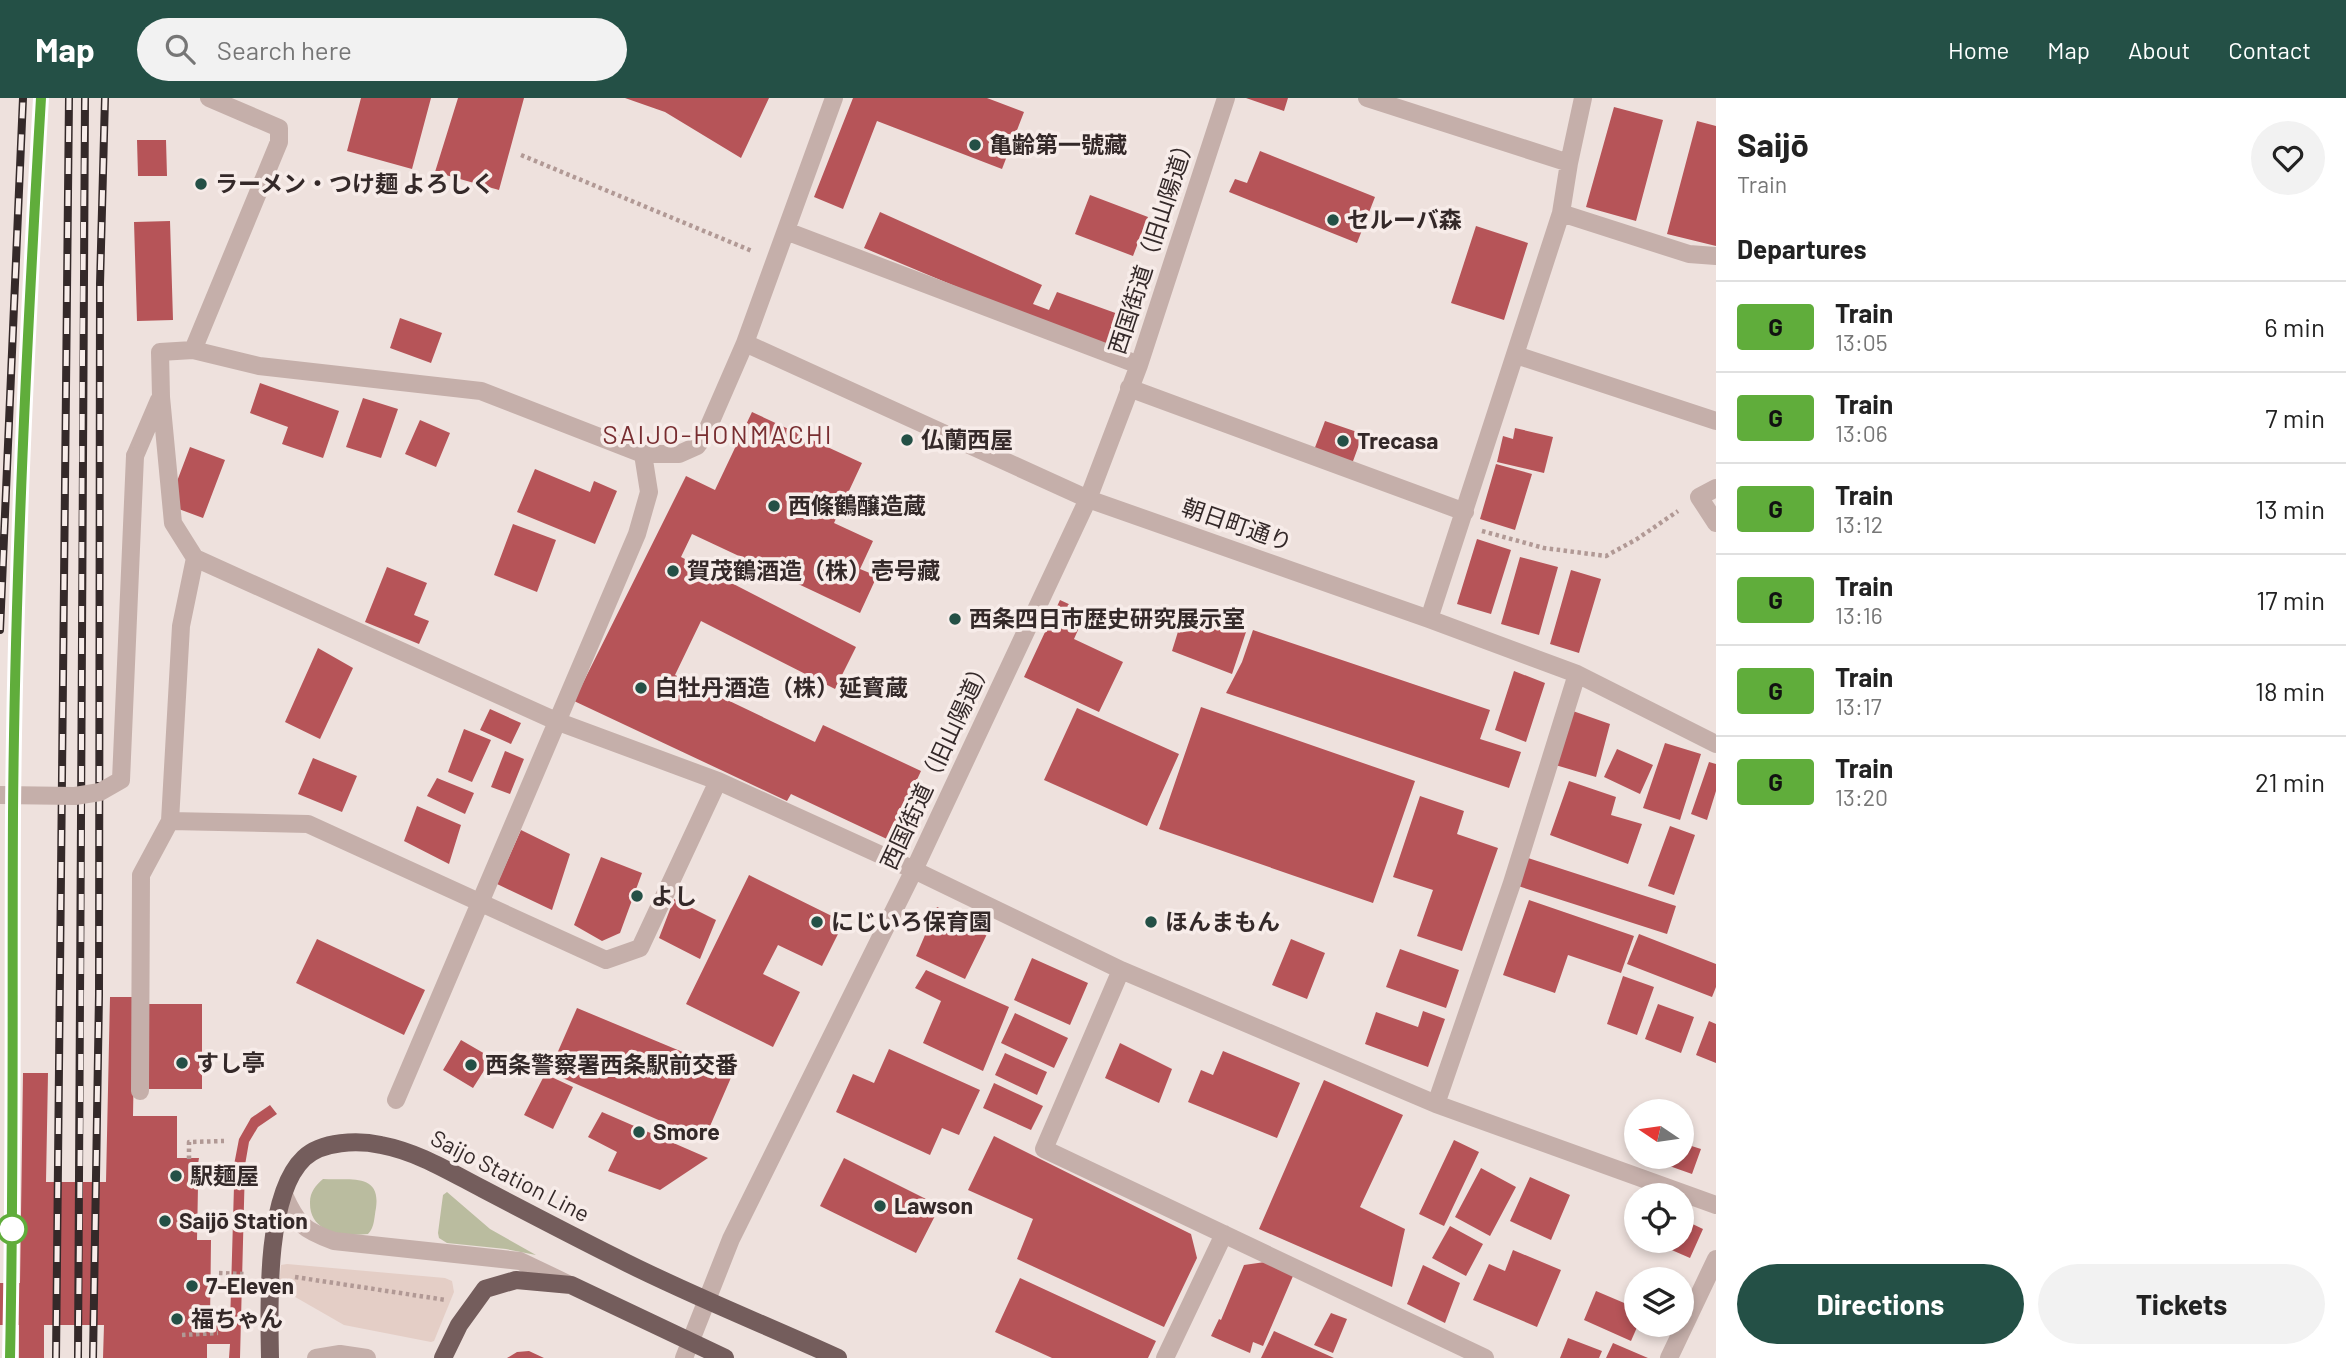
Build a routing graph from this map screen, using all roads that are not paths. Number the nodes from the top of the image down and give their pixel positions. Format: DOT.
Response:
graph roads {
  1 [pos="209,98"];
  2 [pos="834,98"];
  3 [pos="1226,98"];
  4 [pos="1367,98"];
  5 [pos="1583,98"];
  6 [pos="1569,163"];
  7 [pos="1561,213"];
  8 [pos="786,231"];
  9 [pos="1716,256"];
  10 [pos="745,343"];
  11 [pos="193,350"];
  12 [pos="1516,355"];
  13 [pos="1139,365"];
  14 [pos="1129,388"];
  15 [pos="161,397"];
  16 [pos="1716,421"];
  17 [pos="643,454"];
  18 [pos="1716,488"];
  19 [pos="1088,499"];
  20 [pos="1462,518"];
  21 [pos="1716,523"];
  22 [pos="195,558"];
  23 [pos="1429,619"];
  24 [pos="1577,674"];
  25 [pos="556,721"];
  26 [pos="1716,744"];
  27 [pos="718,780"];
  28 [pos="0,794"];
  29 [pos="170,821"];
  30 [pos="914,870"];
  31 [pos="480,903"];
  32 [pos="1121,970"];
  33 [pos="140,1091"];
  34 [pos="396,1100"];
  35 [pos="1436,1104"];
  36 [pos="284,1195"];
  37 [pos="1716,1205"];
  38 [pos="1224,1234"];
  39 [pos="1716,1259"];
  40 [pos="572,1285"];
  41 [pos="707,1299"];
  42 [pos="687,1350"];
  43 [pos="270,1358"];
  44 [pos="316,1358"];
  45 [pos="367,1358"];
  46 [pos="443,1358"];
  47 [pos="725,1358"];
  48 [pos="838,1358"];
  49 [pos="1165,1358"];
  50 [pos="1485,1358"];
  51 [pos="1669,1358"];
  1 -- 11 [label="street"];
  2 -- 8 [label="street"];
  3 -- 13 [label="street, 西国街道（旧山陽道）"];
  4 -- 6 [label="street"];
  5 -- 6 [label="street"];
  6 -- 7 [label="street"];
  7 -- 9 [label="street"];
  7 -- 12 [label="street"];
  8 -- 10 [label="street"];
  8 -- 13 [label="street"];
  10 -- 17 [label="street"];
  10 -- 19 [label="street, 朝日町通り"];
  11 -- 15 [label="street"];
  11 -- 17 [label="street"];
  12 -- 16 [label="street"];
  12 -- 20 [label="street"];
  13 -- 14 [label="street, 西国街道（旧山陽道）"];
  14 -- 19 [label="street, 西国街道（旧山陽道）"];
  14 -- 20 [label="street"];
  15 -- 22 [label="street"];
  15 -- 28 [label="street, bridge"];
  17 -- 25 [label="street"];
  18 -- 21 [label="street"];
  19 -- 23 [label="street, 朝日町通り"];
  19 -- 30 [label="street, 西国街道（旧山陽道）"];
  20 -- 23 [label="street"];
  22 -- 25 [label="street"];
  22 -- 29 [label="street"];
  23 -- 24 [label="street, 朝日町通り"];
  24 -- 26 [label="street, 朝日町通り"];
  24 -- 35 [label="street"];
  25 -- 27 [label="street"];
  25 -- 31 [label="street"];
  27 -- 30 [label="street"];
  27 -- 31 [label="street"];
  29 -- 31 [label="street"];
  29 -- 33 [label="street"];
  30 -- 32 [label="street"];
  30 -- 41 [label="street, 西国街道（旧山陽道）"];
  31 -- 34 [label="street"];
  32 -- 35 [label="street"];
  32 -- 38 [label="street"];
  35 -- 37 [label="street"];
  36 -- 40 [label="street"];
  36 -- 41 [label="main road, Saijo Station Line"];
  36 -- 43 [label="main road, Saijo Station Line"];
  38 -- 49 [label="street"];
  38 -- 50 [label="street"];
  39 -- 51 [label="street"];
  40 -- 42 [label="main road"];
  40 -- 46 [label="main road"];
  41 -- 42 [label="street, 西国街道（旧山陽道）"];
  41 -- 48 [label="main road, Saijo Station Line"];
  42 -- 47 [label="main road"];
  44 -- 45 [label="street"];
}
